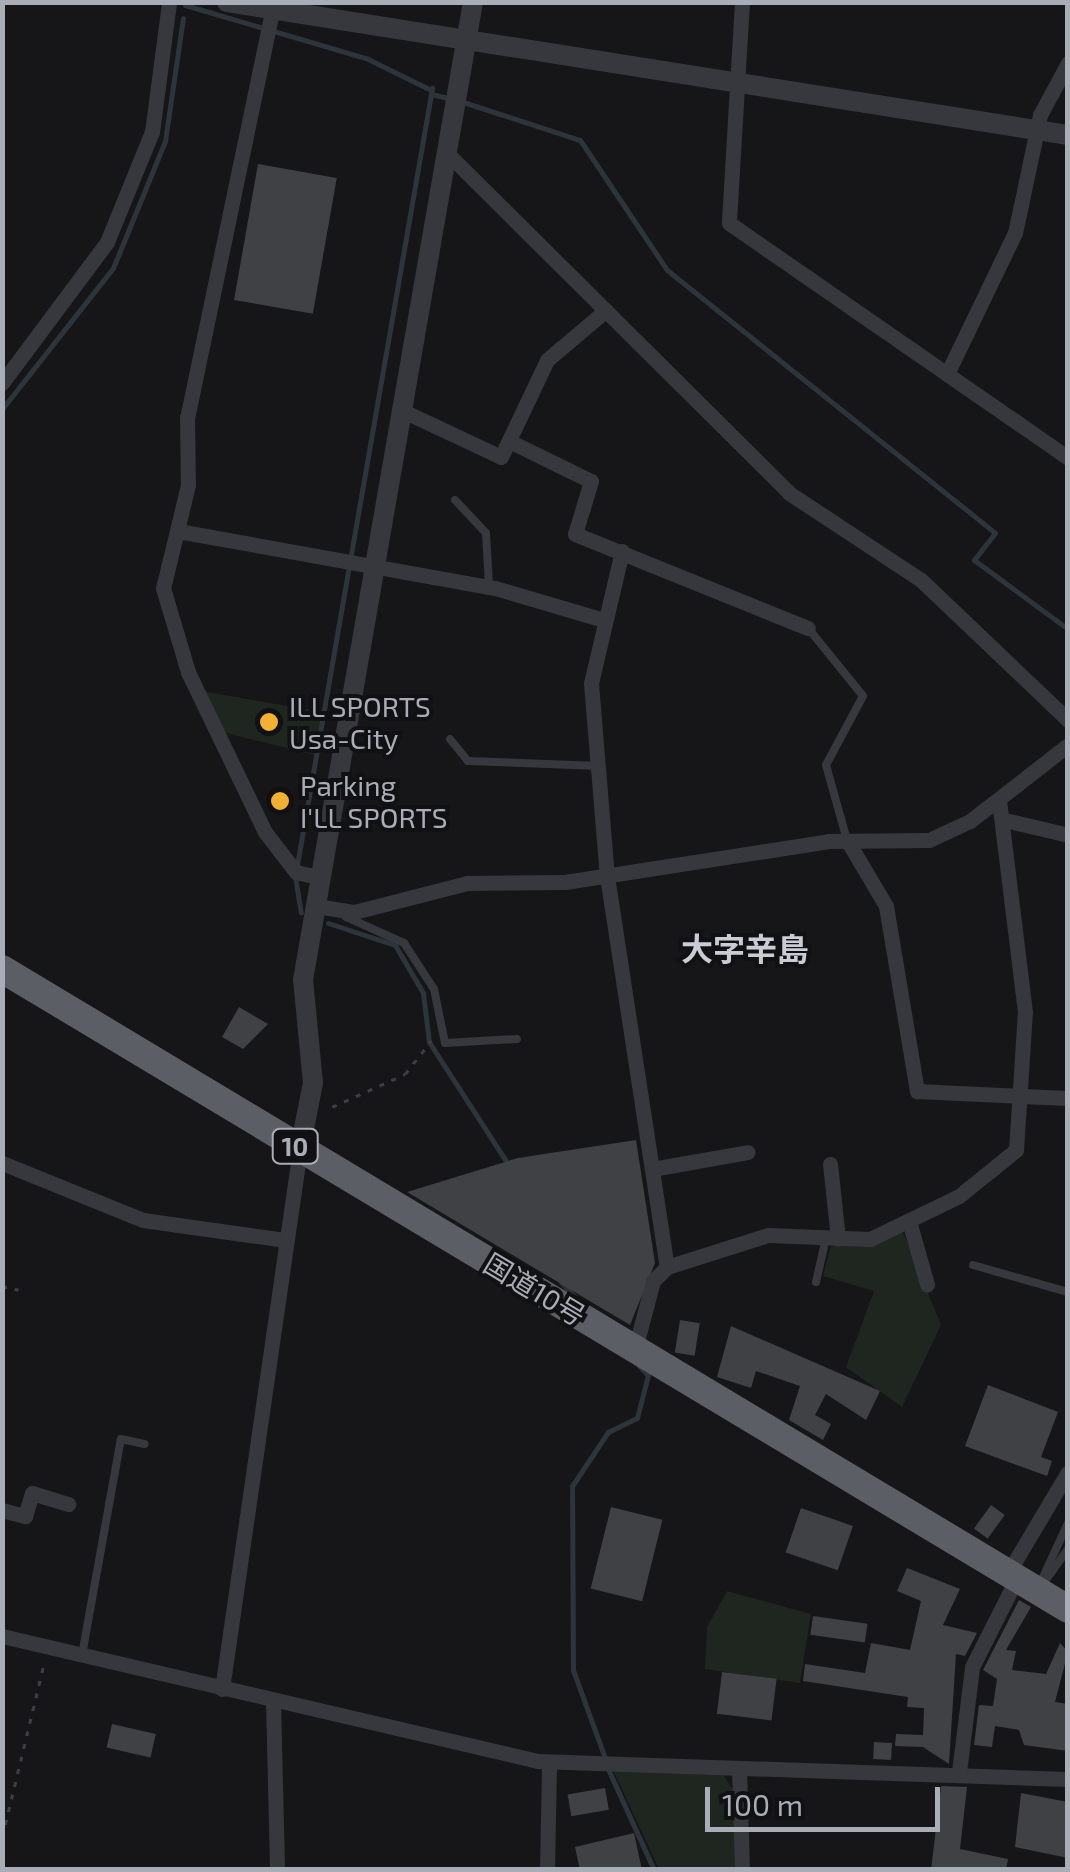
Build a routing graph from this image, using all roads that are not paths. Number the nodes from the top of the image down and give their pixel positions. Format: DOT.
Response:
graph roads {
  1 [pos="168,2"];
  2 [pos="227,2"];
  3 [pos="472,2"];
  4 [pos="742,2"];
  5 [pos="274,6"];
  6 [pos="466,38"];
  7 [pos="1068,63"];
  8 [pos="738,82"];
  9 [pos="1038,131"];
  10 [pos="1068,135"];
  11 [pos="445,152"];
  12 [pos="606,310"];
  13 [pos="947,374"];
  14 [pos="2,382"];
  15 [pos="401,410"];
  16 [pos="509,441"];
  17 [pos="1068,458"];
  18 [pos="455,500"];
  19 [pos="178,530"];
  20 [pos="622,551"];
  21 [pos="374,568"];
  22 [pos="489,587"];
  23 [pos="600,619"];
  24 [pos="808,628"];
  25 [pos="1068,720"];
  26 [pos="450,739"];
  27 [pos="1068,745"];
  28 [pos="603,767"];
  29 [pos="999,800"];
  30 [pos="1009,821"];
  31 [pos="1068,835"];
  32 [pos="848,840"];
  33 [pos="607,876"];
  34 [pos="322,878"];
  35 [pos="316,906"];
  36 [pos="339,911"];
  37 [pos="2,968"];
  38 [pos="518,1040"];
  39 [pos="1024,1092"];
  40 [pos="1068,1098"];
  41 [pos="300,1149"];
  42 [pos="748,1152"];
  43 [pos="2,1163"];
  44 [pos="830,1164"];
  45 [pos="652,1169"];
  46 [pos="909,1221"];
  47 [pos="832,1239"];
  48 [pos="285,1240"];
  49 [pos="973,1265"];
  50 [pos="667,1268"];
  51 [pos="816,1282"];
  52 [pos="927,1284"];
  53 [pos="1068,1292"];
  54 [pos="634,1349"];
  55 [pos="144,1444"];
  56 [pos="1068,1472"];
  57 [pos="68,1504"];
  58 [pos="2,1510"];
  59 [pos="1068,1524"];
  60 [pos="1068,1549"];
  61 [pos="1021,1581"];
  62 [pos="1068,1609"];
  63 [pos="2,1636"];
  64 [pos="82,1656"];
  65 [pos="222,1689"];
  66 [pos="274,1702"];
  67 [pos="549,1762"];
  68 [pos="739,1769"];
  69 [pos="959,1772"];
  70 [pos="1068,1779"];
  71 [pos="277,1870"];
  72 [pos="547,1870"];
  73 [pos="742,1870"];
  1 -- 14 [label="street"];
  2 -- 5 [label="street"];
  3 -- 6 [label="street"];
  4 -- 8 [label="street"];
  5 -- 6 [label="street"];
  5 -- 19 [label="street"];
  6 -- 8 [label="street"];
  6 -- 11 [label="street"];
  7 -- 9 [label="street"];
  8 -- 9 [label="street"];
  8 -- 13 [label="street"];
  9 -- 10 [label="street"];
  9 -- 13 [label="street"];
  11 -- 12 [label="street"];
  11 -- 15 [label="street"];
  12 -- 16 [label="street"];
  12 -- 25 [label="street"];
  13 -- 17 [label="street"];
  15 -- 16 [label="street"];
  15 -- 21 [label="street"];
  16 -- 20 [label="street"];
  18 -- 22 [label="lane"];
  19 -- 21 [label="street"];
  19 -- 34 [label="street"];
  20 -- 23 [label="street"];
  20 -- 24 [label="street"];
  21 -- 22 [label="street"];
  21 -- 34 [label="street"];
  22 -- 23 [label="street"];
  23 -- 28 [label="street"];
  24 -- 32 [label="lane"];
  26 -- 28 [label="lane"];
  27 -- 29 [label="street"];
  28 -- 33 [label="street"];
  29 -- 30 [label="street"];
  29 -- 32 [label="street"];
  30 -- 31 [label="street"];
  30 -- 39 [label="street"];
  32 -- 33 [label="street"];
  32 -- 39 [label="street"];
  33 -- 36 [label="street"];
  33 -- 45 [label="street"];
  34 -- 35 [label="street"];
  35 -- 36 [label="street"];
  35 -- 41 [label="street"];
  36 -- 38 [label="lane"];
  37 -- 41 [label="highway, 国道10号 / 10"];
  39 -- 40 [label="street"];
  39 -- 46 [label="street"];
  41 -- 48 [label="street"];
  41 -- 54 [label="highway, 国道10号 / 10"];
  42 -- 45 [label="street"];
  43 -- 48 [label="street"];
  44 -- 47 [label="street"];
  45 -- 50 [label="street"];
  46 -- 47 [label="street"];
  46 -- 52 [label="street"];
  47 -- 50 [label="street"];
  47 -- 51 [label="lane"];
  48 -- 65 [label="street"];
  49 -- 53 [label="lane"];
  50 -- 54 [label="street"];
  54 -- 61 [label="highway, 国道10号 / 10"];
  55 -- 64 [label="lane"];
  56 -- 61 [label="street"];
  57 -- 58 [label="street"];
  59 -- 61 [label="lane"];
  60 -- 61 [label="lane"];
  61 -- 62 [label="highway, 国道10号 / 10"];
  61 -- 69 [label="street"];
  63 -- 64 [label="street"];
  64 -- 65 [label="street"];
  65 -- 66 [label="street"];
  66 -- 67 [label="street"];
  66 -- 71 [label="street"];
  67 -- 68 [label="street"];
  67 -- 72 [label="street"];
  68 -- 69 [label="street"];
  68 -- 73 [label="street"];
  69 -- 70 [label="street"];
}
